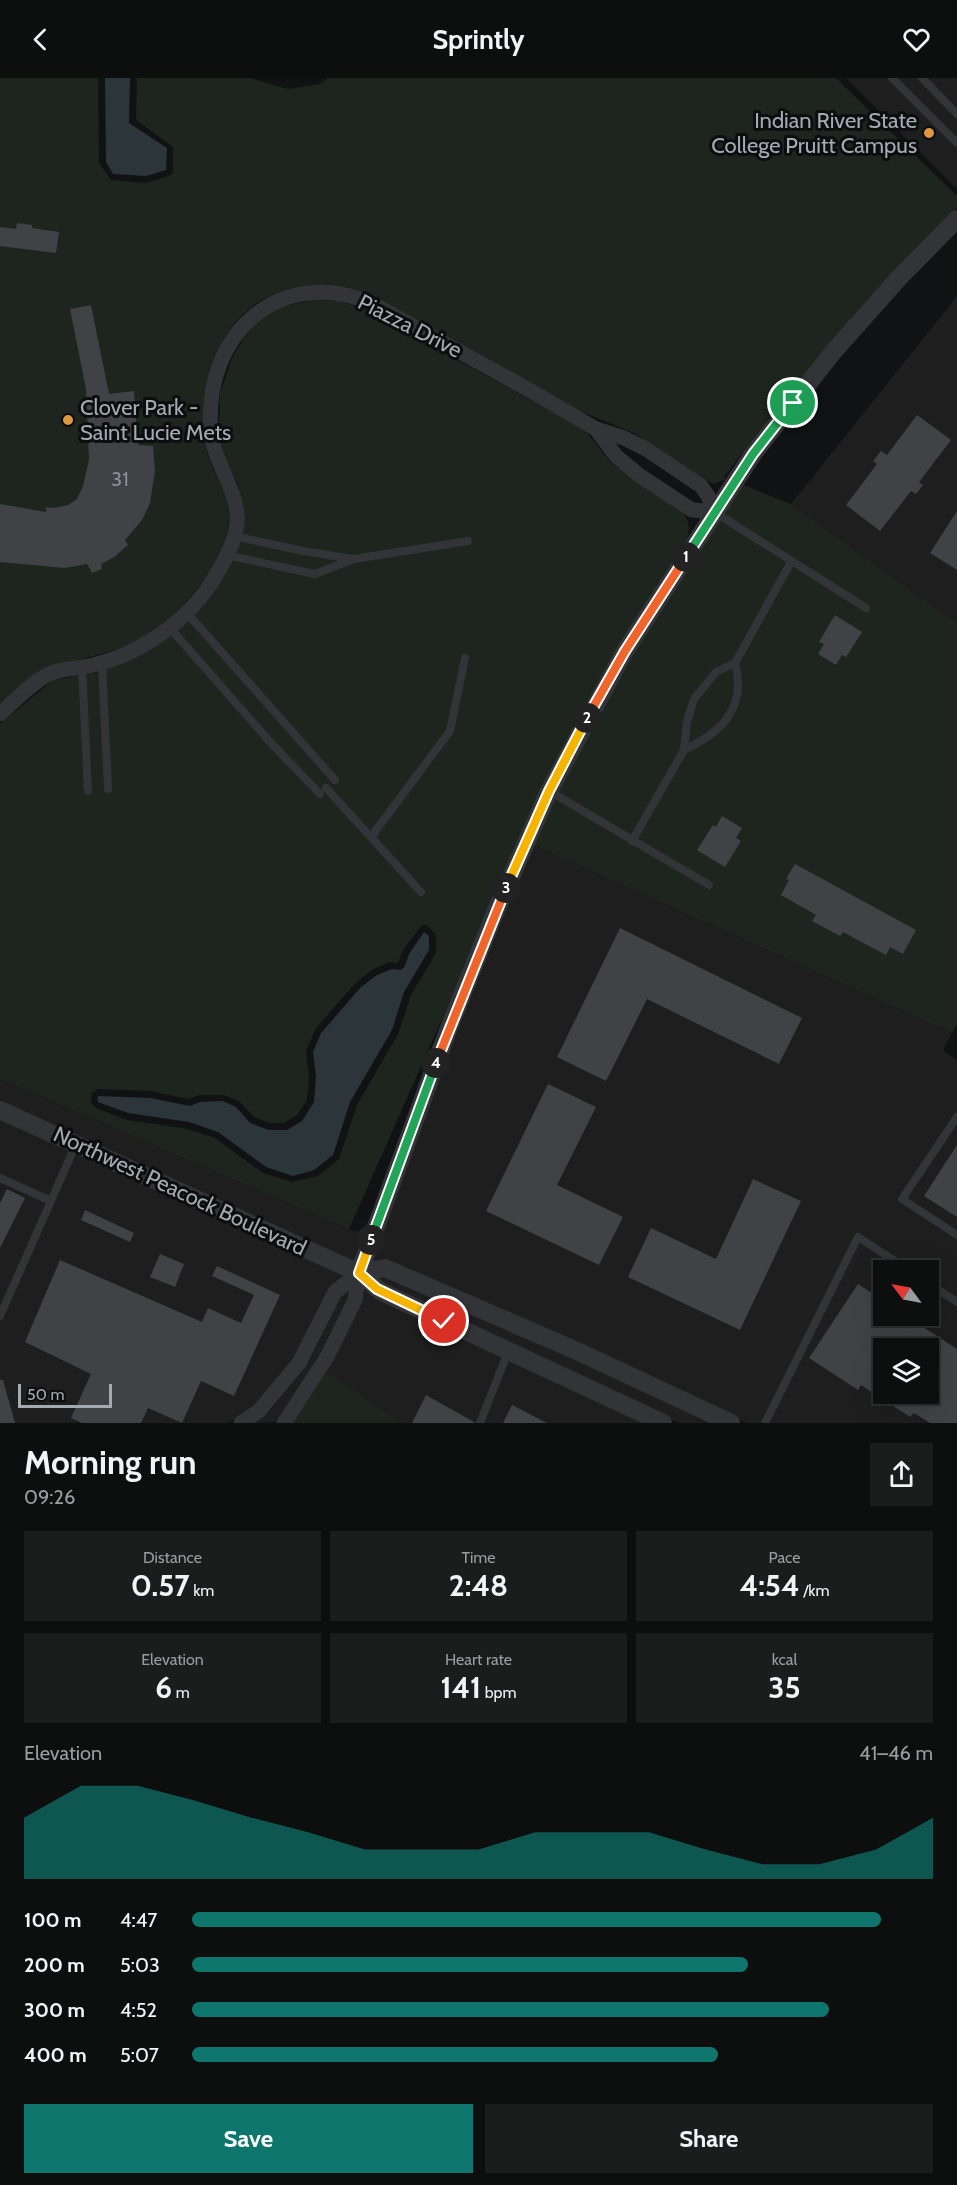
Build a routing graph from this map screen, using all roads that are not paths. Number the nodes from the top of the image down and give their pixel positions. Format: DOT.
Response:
graph roads {
  1 [pos="892,78"];
  2 [pos="922,78"];
  3 [pos="957,114"];
  4 [pos="957,143"];
  5 [pos="957,219"];
  6 [pos="596,429"];
  7 [pos="715,512"];
  8 [pos="234,536"];
  9 [pos="468,541"];
  10 [pos="226,555"];
  11 [pos="354,559"];
  12 [pos="791,562"];
  13 [pos="866,608"];
  14 [pos="187,613"];
  15 [pos="170,628"];
  16 [pos="465,658"];
  17 [pos="102,663"];
  18 [pos="735,663"];
  19 [pos="82,667"];
  20 [pos="0,714"];
  21 [pos="684,750"];
  22 [pos="335,780"];
  23 [pos="108,789"];
  24 [pos="88,791"];
  25 [pos="549,791"];
  26 [pos="371,837"];
  27 [pos="632,841"];
  28 [pos="709,885"];
  29 [pos="421,892"];
  30 [pos="0,1110"];
  31 [pos="957,1117"];
  32 [pos="76,1144"];
  33 [pos="0,1178"];
  34 [pos="51,1201"];
  35 [pos="957,1235"];
  36 [pos="894,1260"];
  37 [pos="359,1273"];
  38 [pos="939,1290"];
  39 [pos="957,1302"];
  40 [pos="0,1316"];
  41 [pos="509,1351"];
  42 [pos="242,1423"];
  43 [pos="284,1423"];
  44 [pos="480,1423"];
  45 [pos="663,1423"];
  46 [pos="731,1423"];
  47 [pos="765,1423"];
  1 -- 4 [label="lane"];
  2 -- 3 [label="lane"];
  5 -- 7 [label="street"];
  6 -- 7 [label="street, Piazza Drive"];
  6 -- 7 [label="street, Piazza Drive"];
  6 -- 8 [label="street, Piazza Drive"];
  7 -- 12 [label="lane"];
  7 -- 25 [label="street"];
  8 -- 10 [label="street, Piazza Drive"];
  8 -- 11 [label="lane"];
  9 -- 11 [label="lane"];
  10 -- 11 [label="lane"];
  10 -- 14 [label="street, Piazza Drive"];
  12 -- 13 [label="lane"];
  12 -- 18 [label="lane"];
  14 -- 15 [label="street, Piazza Drive"];
  14 -- 22 [label="lane"];
  15 -- 17 [label="street, Piazza Drive"];
  15 -- 26 [label="lane"];
  16 -- 26 [label="lane"];
  17 -- 19 [label="street, Piazza Drive"];
  17 -- 23 [label="lane"];
  18 -- 21 [label="lane"];
  18 -- 21 [label="lane"];
  19 -- 20 [label="street, Piazza Drive"];
  19 -- 24 [label="lane"];
  21 -- 27 [label="lane"];
  25 -- 27 [label="lane"];
  25 -- 37 [label="street"];
  26 -- 29 [label="lane"];
  27 -- 28 [label="lane"];
  30 -- 32 [label="street, Northwest Peacock Boulevard"];
  31 -- 35 [label="lane"];
  32 -- 34 [label="lane"];
  32 -- 37 [label="street, Northwest Peacock Boulevard"];
  33 -- 34 [label="lane"];
  34 -- 40 [label="lane"];
  36 -- 47 [label="lane"];
  37 -- 41 [label="street, Northwest Peacock Boulevard"];
  37 -- 42 [label="street"];
  37 -- 43 [label="street"];
  37 -- 46 [label="street"];
  38 -- 39 [label="lane"];
  41 -- 44 [label="lane"];
  41 -- 45 [label="street, Northwest Peacock Boulevard"];
}
